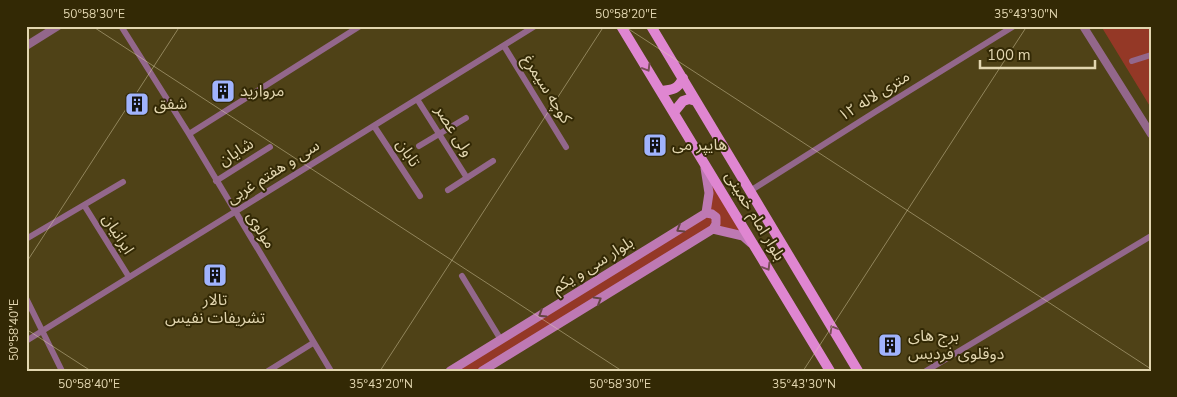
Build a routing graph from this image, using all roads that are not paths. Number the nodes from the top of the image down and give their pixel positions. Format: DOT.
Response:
graph roads {
  1 [pos="58,26"];
  2 [pos="121,26"];
  3 [pos="360,26"];
  4 [pos="535,26"];
  5 [pos="622,26"];
  6 [pos="651,26"];
  7 [pos="1014,26"];
  8 [pos="1083,26"];
  9 [pos="26,46"];
  10 [pos="504,46"];
  11 [pos="1151,55"];
  12 [pos="1132,61"];
  13 [pos="683,78"];
  14 [pos="661,91"];
  15 [pos="417,99"];
  16 [pos="696,101"];
  17 [pos="674,112"];
  18 [pos="466,118"];
  19 [pos="374,126"];
  20 [pos="189,134"];
  21 [pos="439,134"];
  22 [pos="1151,134"];
  23 [pos="419,146"];
  24 [pos="270,147"];
  25 [pos="566,147"];
  26 [pos="704,160"];
  27 [pos="493,161"];
  28 [pos="467,178"];
  29 [pos="216,180"];
  30 [pos="123,182"];
  31 [pos="448,190"];
  32 [pos="750,191"];
  33 [pos="420,196"];
  34 [pos="84,205"];
  35 [pos="235,212"];
  36 [pos="706,213"];
  37 [pos="713,230"];
  38 [pos="1151,236"];
  39 [pos="26,240"];
  40 [pos="756,248"];
  41 [pos="462,276"];
  42 [pos="129,277"];
  43 [pos="26,298"];
  44 [pos="43,331"];
  45 [pos="501,340"];
  46 [pos="26,341"];
  47 [pos="313,343"];
  48 [pos="62,371"];
  49 [pos="268,371"];
  50 [pos="331,371"];
  51 [pos="450,371"];
  52 [pos="482,371"];
  53 [pos="830,371"];
  54 [pos="858,371"];
  55 [pos="926,371"];
  1 -- 9 [label="street"];
  2 -- 20 [label="street, مولوی"];
  3 -- 20 [label="street"];
  4 -- 10 [label="street, سی و هفتم غربی"];
  5 -- 14 [label="main road, بلوار امام خمینی, one-way"];
  6 -- 13 [label="main road, بلوار امام خمینی"];
  7 -- 32 [label="street, ۱۲ متری لاله"];
  8 -- 22 [label="street"];
  10 -- 15 [label="street, سی و هفتم غربی"];
  10 -- 25 [label="street, کوچه سیمرغ"];
  11 -- 12 [label="street"];
  13 -- 14 [label="main road"];
  13 -- 16 [label="main road, بلوار امام خمینی"];
  14 -- 17 [label="main road, بلوار امام خمینی"];
  15 -- 19 [label="street, سی و هفتم غربی"];
  15 -- 21 [label="street, ولی عصر"];
  16 -- 17 [label="main road"];
  16 -- 32 [label="main road, بلوار امام خمینی"];
  17 -- 26 [label="main road, بلوار امام خمینی"];
  18 -- 21 [label="street"];
  19 -- 33 [label="street, تابان"];
  19 -- 35 [label="street, سی و هفتم غربی"];
  20 -- 29 [label="street, مولوی"];
  21 -- 23 [label="street"];
  21 -- 28 [label="street, ولی عصر"];
  24 -- 29 [label="street, شایان"];
  26 -- 36 [label="main road"];
  26 -- 40 [label="main road, بلوار امام خمینی"];
  27 -- 28 [label="street"];
  28 -- 31 [label="street"];
  29 -- 35 [label="street, مولوی"];
  30 -- 34 [label="street, ایرانیان"];
  54 -- 32 [label="main road, بلوار امام خمینی, one-way"];
  34 -- 39 [label="street, ایرانیان"];
  34 -- 42 [label="street, ایرانیان"];
  35 -- 42 [label="street, سی و هفتم غربی"];
  35 -- 47 [label="street, مولوی"];
  36 -- 37 [label="main road"];
  36 -- 45 [label="main road, بلوار سی و یکم, one-way"];
  37 -- 40 [label="main road"];
  52 -- 37 [label="main road, بلوار سی و یکم, one-way"];
  38 -- 55 [label="street"];
  40 -- 53 [label="main road, بلوار امام خمینی, one-way"];
  41 -- 45 [label="street"];
  42 -- 44 [label="street, سی و هفتم غربی"];
  43 -- 44 [label="street"];
  44 -- 46 [label="street, سی و هفتم غربی"];
  44 -- 48 [label="street"];
  45 -- 51 [label="main road, بلوار سی و یکم"];
  47 -- 49 [label="street"];
  47 -- 50 [label="street, مولوی"];
}
